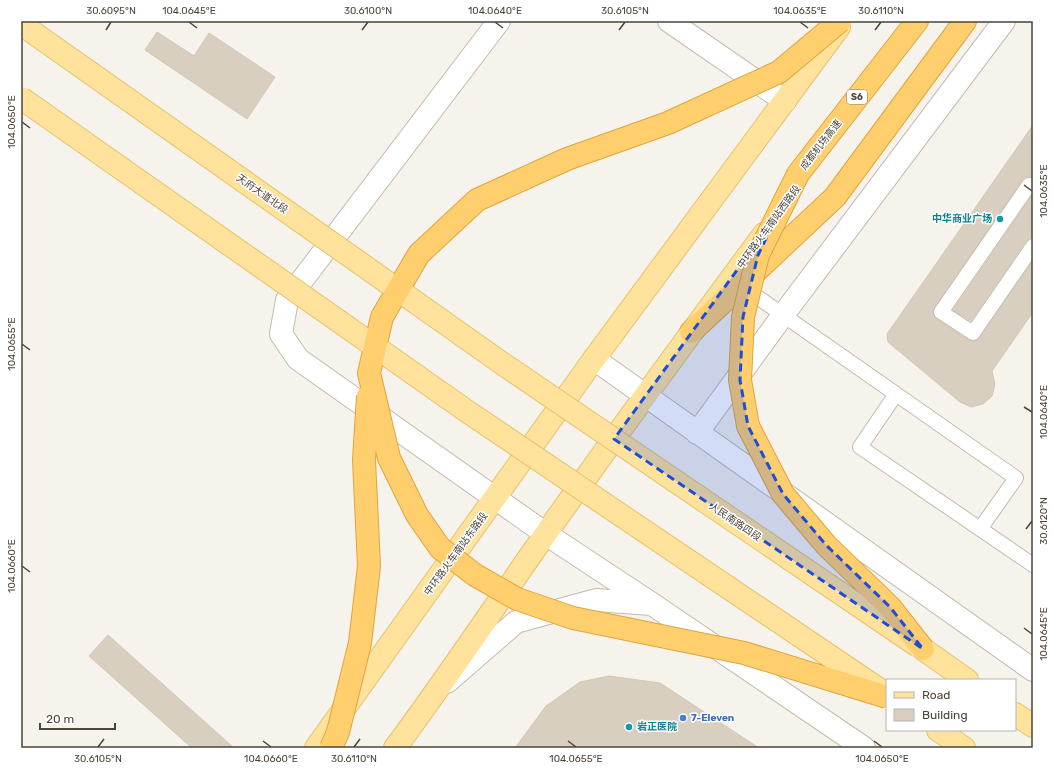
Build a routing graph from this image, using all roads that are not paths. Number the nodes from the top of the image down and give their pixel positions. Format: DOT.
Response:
graph roads {
  1 [pos="499,21"];
  2 [pos="670,21"];
  3 [pos="840,21"];
  4 [pos="844,21"];
  5 [pos="919,21"];
  6 [pos="965,21"];
  7 [pos="1004,21"];
  8 [pos="21,24"];
  9 [pos="21,98"];
  10 [pos="785,101"];
  11 [pos="1028,185"];
  12 [pos="1033,246"];
  13 [pos="736,282"];
  14 [pos="783,315"];
  15 [pos="691,332"];
  16 [pos="594,359"];
  17 [pos="503,364"];
  18 [pos="369,373"];
  19 [pos="646,394"];
  20 [pos="896,394"];
  21 [pos="697,433"];
  22 [pos="495,499"];
  23 [pos="980,529"];
  24 [pos="546,534"];
  25 [pos="1033,565"];
  26 [pos="652,604"];
  27 [pos="923,650"];
  28 [pos="1033,670"];
  29 [pos="966,679"];
  30 [pos="439,690"];
  31 [pos="886,695"];
  32 [pos="886,696"];
  33 [pos="1016,715"];
  34 [pos="1033,726"];
  35 [pos="939,731"];
  36 [pos="316,748"];
  37 [pos="331,748"];
  38 [pos="395,748"];
  39 [pos="864,748"];
  40 [pos="964,748"];
  1 -- 22 [label="street"];
  2 -- 10 [label="street"];
  3 -- 18 [label="highway, bridge"];
  4 -- 10 [label="main road"];
  5 -- 13 [label="main road, 中环路火车南站西路段"];
  5 -- 27 [label="highway, 成都机场高速 / S6, bridge"];
  6 -- 13 [label="highway"];
  7 -- 14 [label="street"];
  8 -- 17 [label="main road, 天府大道北段, bridge"];
  9 -- 31 [label="main road, bridge"];
  10 -- 16 [label="main road"];
  11 -- 12 [label="lane"];
  13 -- 14 [label="lane"];
  13 -- 15 [label="highway"];
  14 -- 20 [label="lane"];
  14 -- 21 [label="street"];
  15 -- 19 [label="main road"];
  16 -- 19 [label="street"];
  16 -- 22 [label="main road, 中环路火车南站东路段"];
  17 -- 27 [label="main road, 人民南路四段, bridge"];
  18 -- 32 [label="highway, bridge"];
  18 -- 37 [label="highway, bridge"];
  19 -- 21 [label="street"];
  19 -- 24 [label="main road"];
  20 -- 23 [label="lane"];
  20 -- 23 [label="lane"];
  21 -- 28 [label="street"];
  22 -- 24 [label="street"];
  22 -- 36 [label="main road, 中环路火车南站东路段"];
  23 -- 25 [label="lane"];
  24 -- 26 [label="street"];
  24 -- 30 [label="main road"];
  26 -- 30 [label="street"];
  26 -- 39 [label="street"];
  27 -- 29 [label="main road, 人民南路四段"];
  30 -- 38 [label="main road"];
  33 -- 34 [label="main road"];
  35 -- 40 [label="main road"];
}
